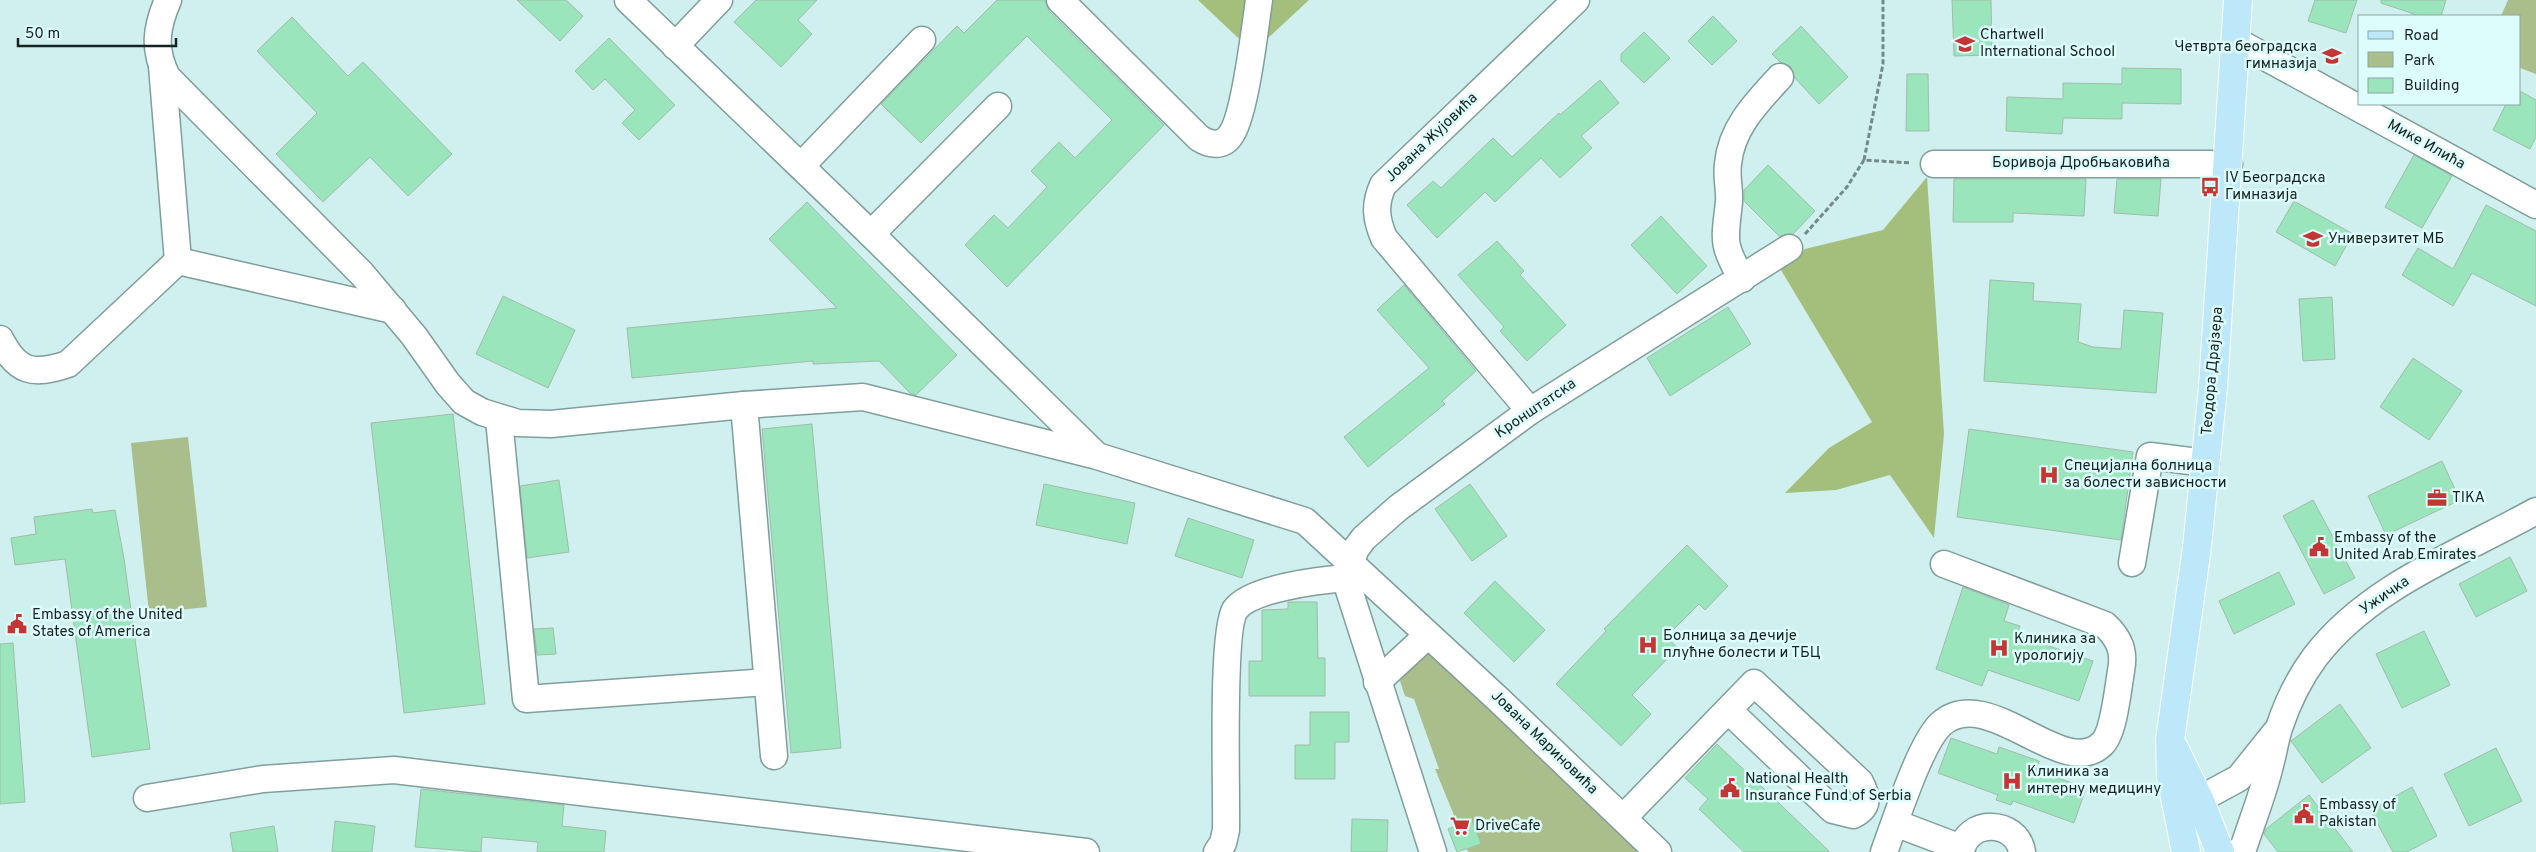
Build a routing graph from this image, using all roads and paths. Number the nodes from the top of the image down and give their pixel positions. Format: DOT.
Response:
graph roads {
  1 [pos="168,0"];
  2 [pos="628,0"];
  3 [pos="719,0"];
  4 [pos="1060,0"];
  5 [pos="1259,0"];
  6 [pos="1576,0"];
  7 [pos="1884,0"];
  8 [pos="2238,0"];
  9 [pos="922,40"];
  10 [pos="2236,41"];
  11 [pos="675,46"];
  12 [pos="162,66"];
  13 [pos="1780,77"];
  14 [pos="998,106"];
  15 [pos="1864,160"];
  16 [pos="1934,164"];
  17 [pos="2229,164"];
  18 [pos="801,166"];
  19 [pos="2536,205"];
  20 [pos="871,234"];
  21 [pos="1788,248"];
  22 [pos="178,261"];
  23 [pos="1742,279"];
  24 [pos="394,310"];
  25 [pos="0,339"];
  26 [pos="744,404"];
  27 [pos="1530,411"];
  28 [pos="499,419"];
  29 [pos="1097,456"];
  30 [pos="2206,463"];
  31 [pos="2536,511"];
  32 [pos="2132,563"];
  33 [pos="1944,564"];
  34 [pos="1348,570"];
  35 [pos="1428,635"];
  36 [pos="767,682"];
  37 [pos="1377,682"];
  38 [pos="1728,710"];
  39 [pos="2279,728"];
  40 [pos="2170,740"];
  41 [pos="774,756"];
  42 [pos="147,798"];
  43 [pos="2200,800"];
  44 [pos="1623,818"];
  45 [pos="1895,823"];
  46 [pos="2183,839"];
  47 [pos="1961,850"];
  48 [pos="1086,852"];
  49 [pos="1217,852"];
  50 [pos="1433,852"];
  51 [pos="1658,852"];
  52 [pos="1884,852"];
  53 [pos="2022,852"];
  54 [pos="2220,852"];
  55 [pos="2242,852"];
  1 -- 12 [label="street"];
  2 -- 11 [label="street"];
  3 -- 11 [label="street"];
  4 -- 5 [label="street"];
  6 -- 27 [label="street, Јована Жујовића"];
  7 -- 15 [label="path"];
  8 -- 10 [label="main road, Теодора Драјзера"];
  9 -- 18 [label="street"];
  10 -- 17 [label="main road, Теодора Драјзера"];
  10 -- 19 [label="street, Мике Илића"];
  11 -- 18 [label="street"];
  12 -- 22 [label="street"];
  12 -- 24 [label="street, Јована Мариновића"];
  13 -- 23 [label="street"];
  14 -- 20 [label="street"];
  15 -- 16 [label="path"];
  15 -- 21 [label="path"];
  16 -- 17 [label="street, Боривоја Дробњаковића"];
  17 -- 30 [label="main road, Теодора Драјзера"];
  18 -- 20 [label="street"];
  20 -- 29 [label="street"];
  21 -- 23 [label="street, Кронштатска"];
  22 -- 24 [label="street"];
  22 -- 25 [label="street"];
  23 -- 27 [label="street, Кронштатска"];
  24 -- 28 [label="street, Јована Мариновића"];
  26 -- 28 [label="street, Јована Мариновића"];
  26 -- 29 [label="street, Јована Мариновића"];
  26 -- 36 [label="street"];
  27 -- 34 [label="street, Кронштатска"];
  28 -- 36 [label="street"];
  29 -- 34 [label="street, Јована Мариновића"];
  30 -- 32 [label="street"];
  30 -- 40 [label="main road, Теодора Драјзера"];
  31 -- 39 [label="street, Ужичка"];
  33 -- 45 [label="street"];
  34 -- 35 [label="street, Јована Мариновића"];
  34 -- 37 [label="street"];
  34 -- 49 [label="street"];
  35 -- 37 [label="street"];
  35 -- 44 [label="street, Јована Мариновића"];
  36 -- 41 [label="street"];
  37 -- 50 [label="street"];
  38 -- 38 [label="street"];
  38 -- 44 [label="street"];
  39 -- 43 [label="street, Ужичка"];
  39 -- 55 [label="street, Ужичка"];
  40 -- 43 [label="main road"];
  40 -- 46 [label="main road, Теодора Драјзера"];
  42 -- 48 [label="street"];
  43 -- 46 [label="street, Ужичка"];
  43 -- 54 [label="main road"];
  44 -- 51 [label="street, Јована Мариновића"];
  45 -- 47 [label="street"];
  45 -- 52 [label="street"];
  47 -- 53 [label="street"];
}
